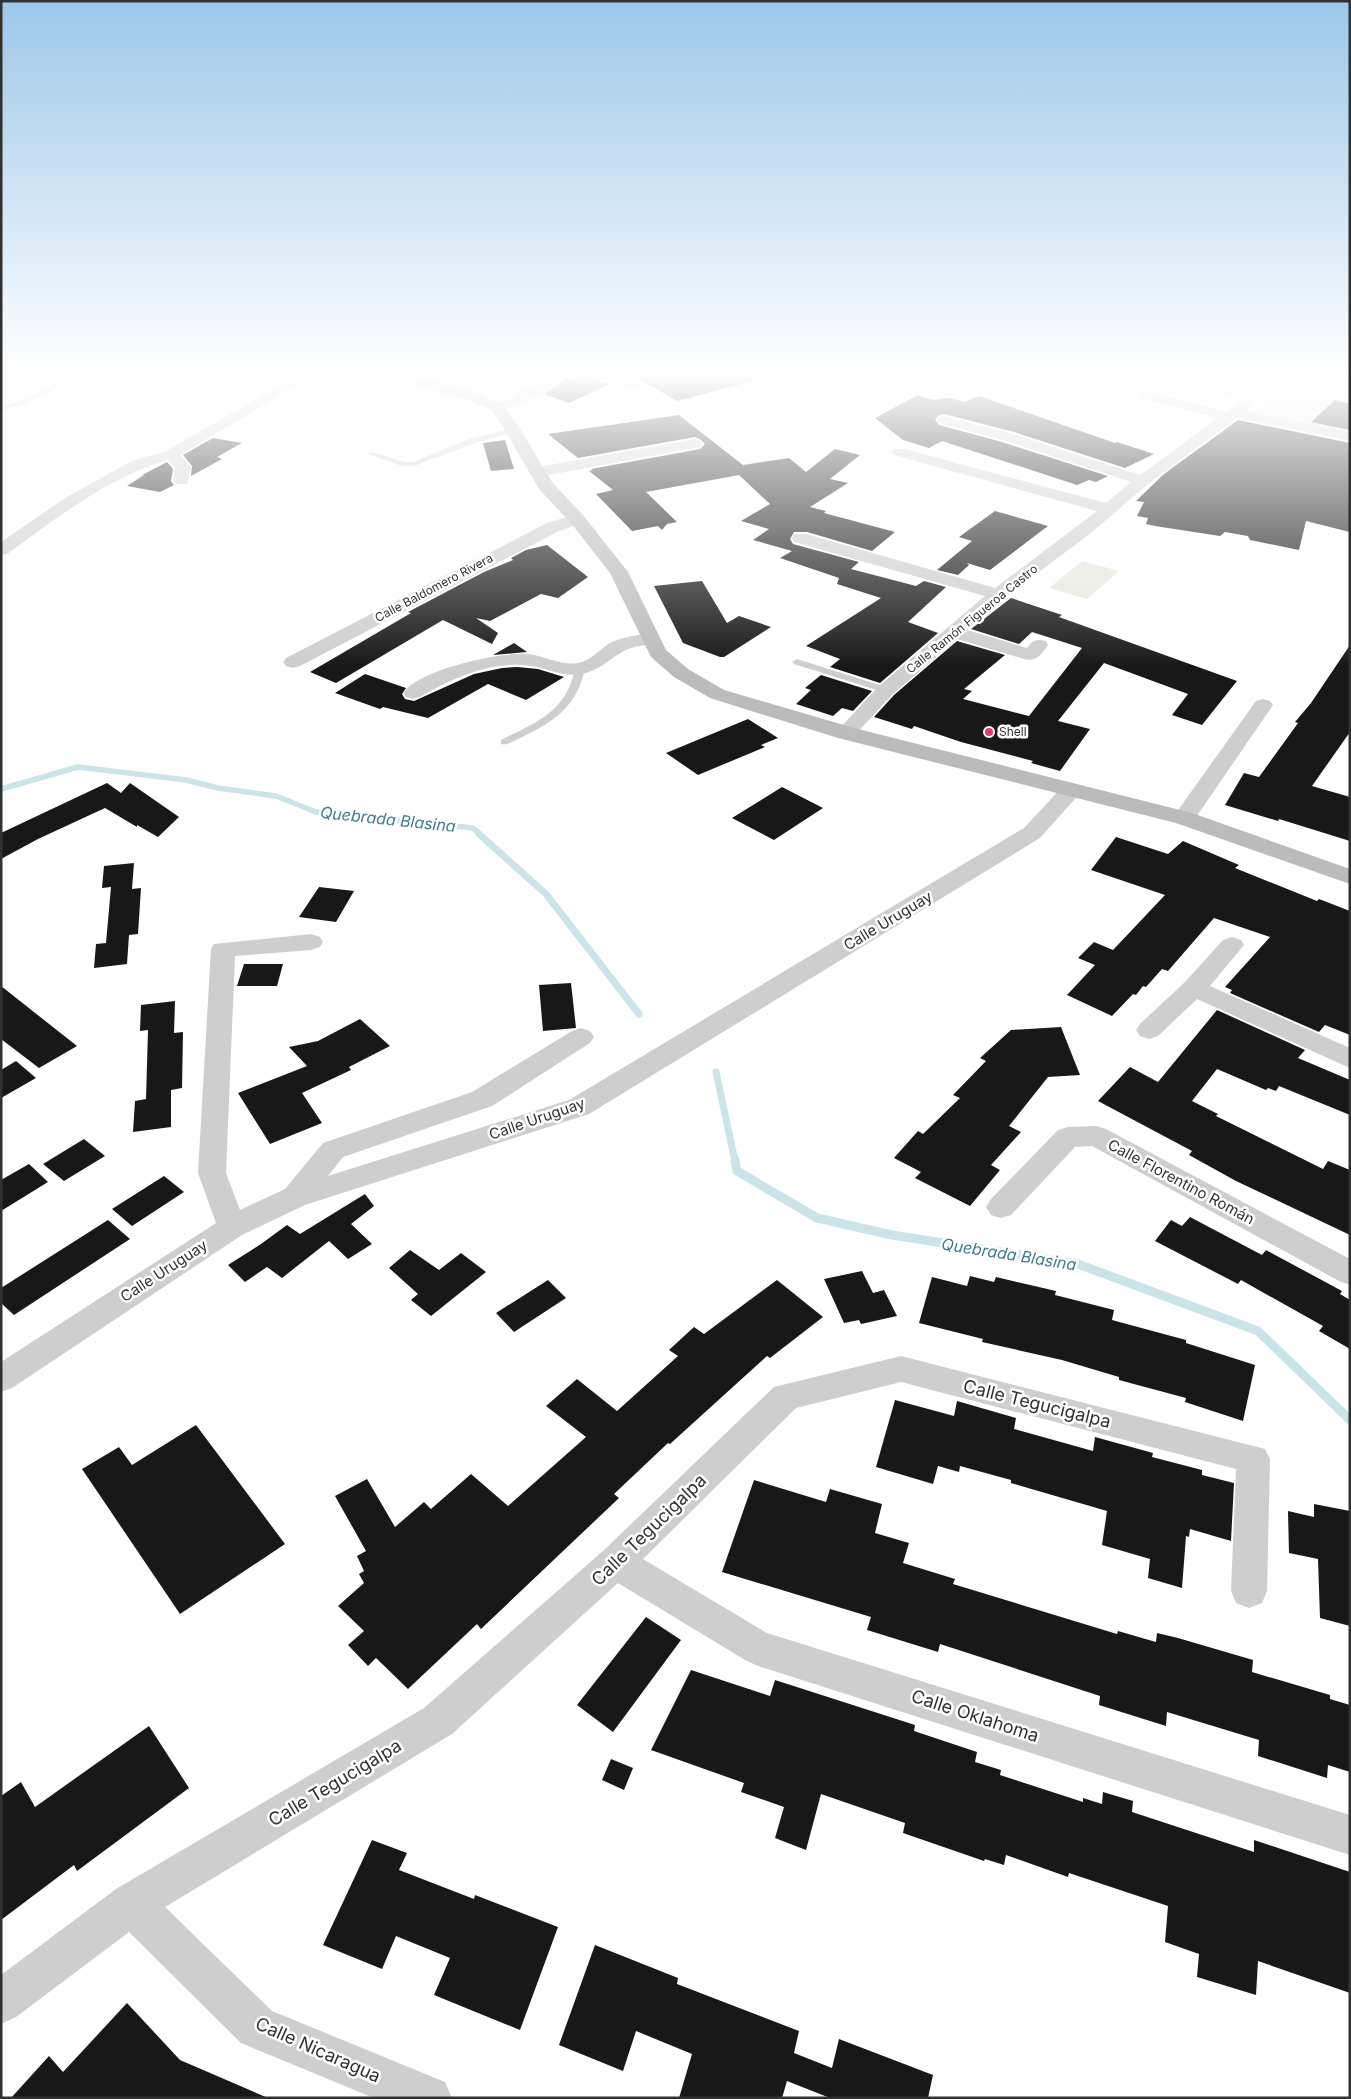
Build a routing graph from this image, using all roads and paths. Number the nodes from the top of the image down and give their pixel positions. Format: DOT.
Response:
graph roads {
  1 [pos="122,472"];
  2 [pos="182,472"];
  3 [pos="538,472"];
  4 [pos="973,472"];
  5 [pos="1114,472"];
  6 [pos="1154,472"];
  7 [pos="181,481"];
  8 [pos="1142,481"];
  9 [pos="1110,509"];
  10 [pos="576,519"];
  11 [pos="800,538"];
  12 [pos="1,550"];
  13 [pos="998,594"];
  14 [pos="955,632"];
  15 [pos="651,639"];
  16 [pos="1039,645"];
  17 [pos="293,662"];
  18 [pos="797,662"];
  19 [pos="580,670"];
  20 [pos="886,690"];
  21 [pos="413,694"];
  22 [pos="1263,705"];
  23 [pos="846,733"];
  24 [pos="504,742"];
  25 [pos="1071,791"];
  26 [pos="1184,818"];
  27 [pos="1350,877"];
  28 [pos="311,942"];
  29 [pos="1232,945"];
  30 [pos="1194,988"];
  31 [pos="1149,1030"];
  32 [pos="581,1037"];
  33 [pos="1350,1059"];
  34 [pos="295,1197"];
  35 [pos="1000,1208"];
  36 [pos="232,1227"];
  37 [pos="1350,1273"];
  38 [pos="1,1379"];
  39 [pos="616,1562"];
  40 [pos="1249,1591"];
  41 [pos="1350,1835"];
  42 [pos="131,1904"];
  43 [pos="1,2002"];
  44 [pos="429,2098"];
  1 -- 12 [label="street"];
  2 -- 7 [label="street"];
  3 -- 10 [label="street"];
  4 -- 9 [label="street"];
  5 -- 8 [label="street"];
  6 -- 8 [label="street, Calle Ramón Figueroa Castro"];
  8 -- 9 [label="street, Calle Ramón Figueroa Castro"];
  9 -- 13 [label="street, Calle Ramón Figueroa Castro"];
  10 -- 15 [label="street"];
  10 -- 17 [label="street, Calle Baldomero Rivera"];
  11 -- 13 [label="street"];
  13 -- 14 [label="street, Calle Ramón Figueroa Castro"];
  14 -- 16 [label="street"];
  14 -- 20 [label="street, Calle Ramón Figueroa Castro"];
  15 -- 19 [label="street"];
  15 -- 23 [label="street"];
  18 -- 20 [label="lane"];
  19 -- 21 [label="street"];
  19 -- 24 [label="lane"];
  20 -- 23 [label="street, Calle Ramón Figueroa Castro"];
  22 -- 26 [label="street"];
  23 -- 25 [label="street"];
  25 -- 26 [label="street"];
  25 -- 34 [label="street, Calle Uruguay"];
  26 -- 27 [label="street"];
  28 -- 36 [label="street"];
  29 -- 30 [label="street"];
  30 -- 31 [label="street"];
  30 -- 33 [label="street"];
  32 -- 34 [label="street"];
  34 -- 36 [label="street, Calle Uruguay"];
  35 -- 37 [label="street, Calle Florentino Román"];
  36 -- 38 [label="street, Calle Uruguay"];
  39 -- 40 [label="street, Calle Tegucigalpa"];
  39 -- 41 [label="street, Calle Oklahoma"];
  39 -- 42 [label="street, Calle Tegucigalpa"];
  42 -- 43 [label="street, Calle Tegucigalpa"];
  42 -- 44 [label="street, Calle Nicaragua"];
}
